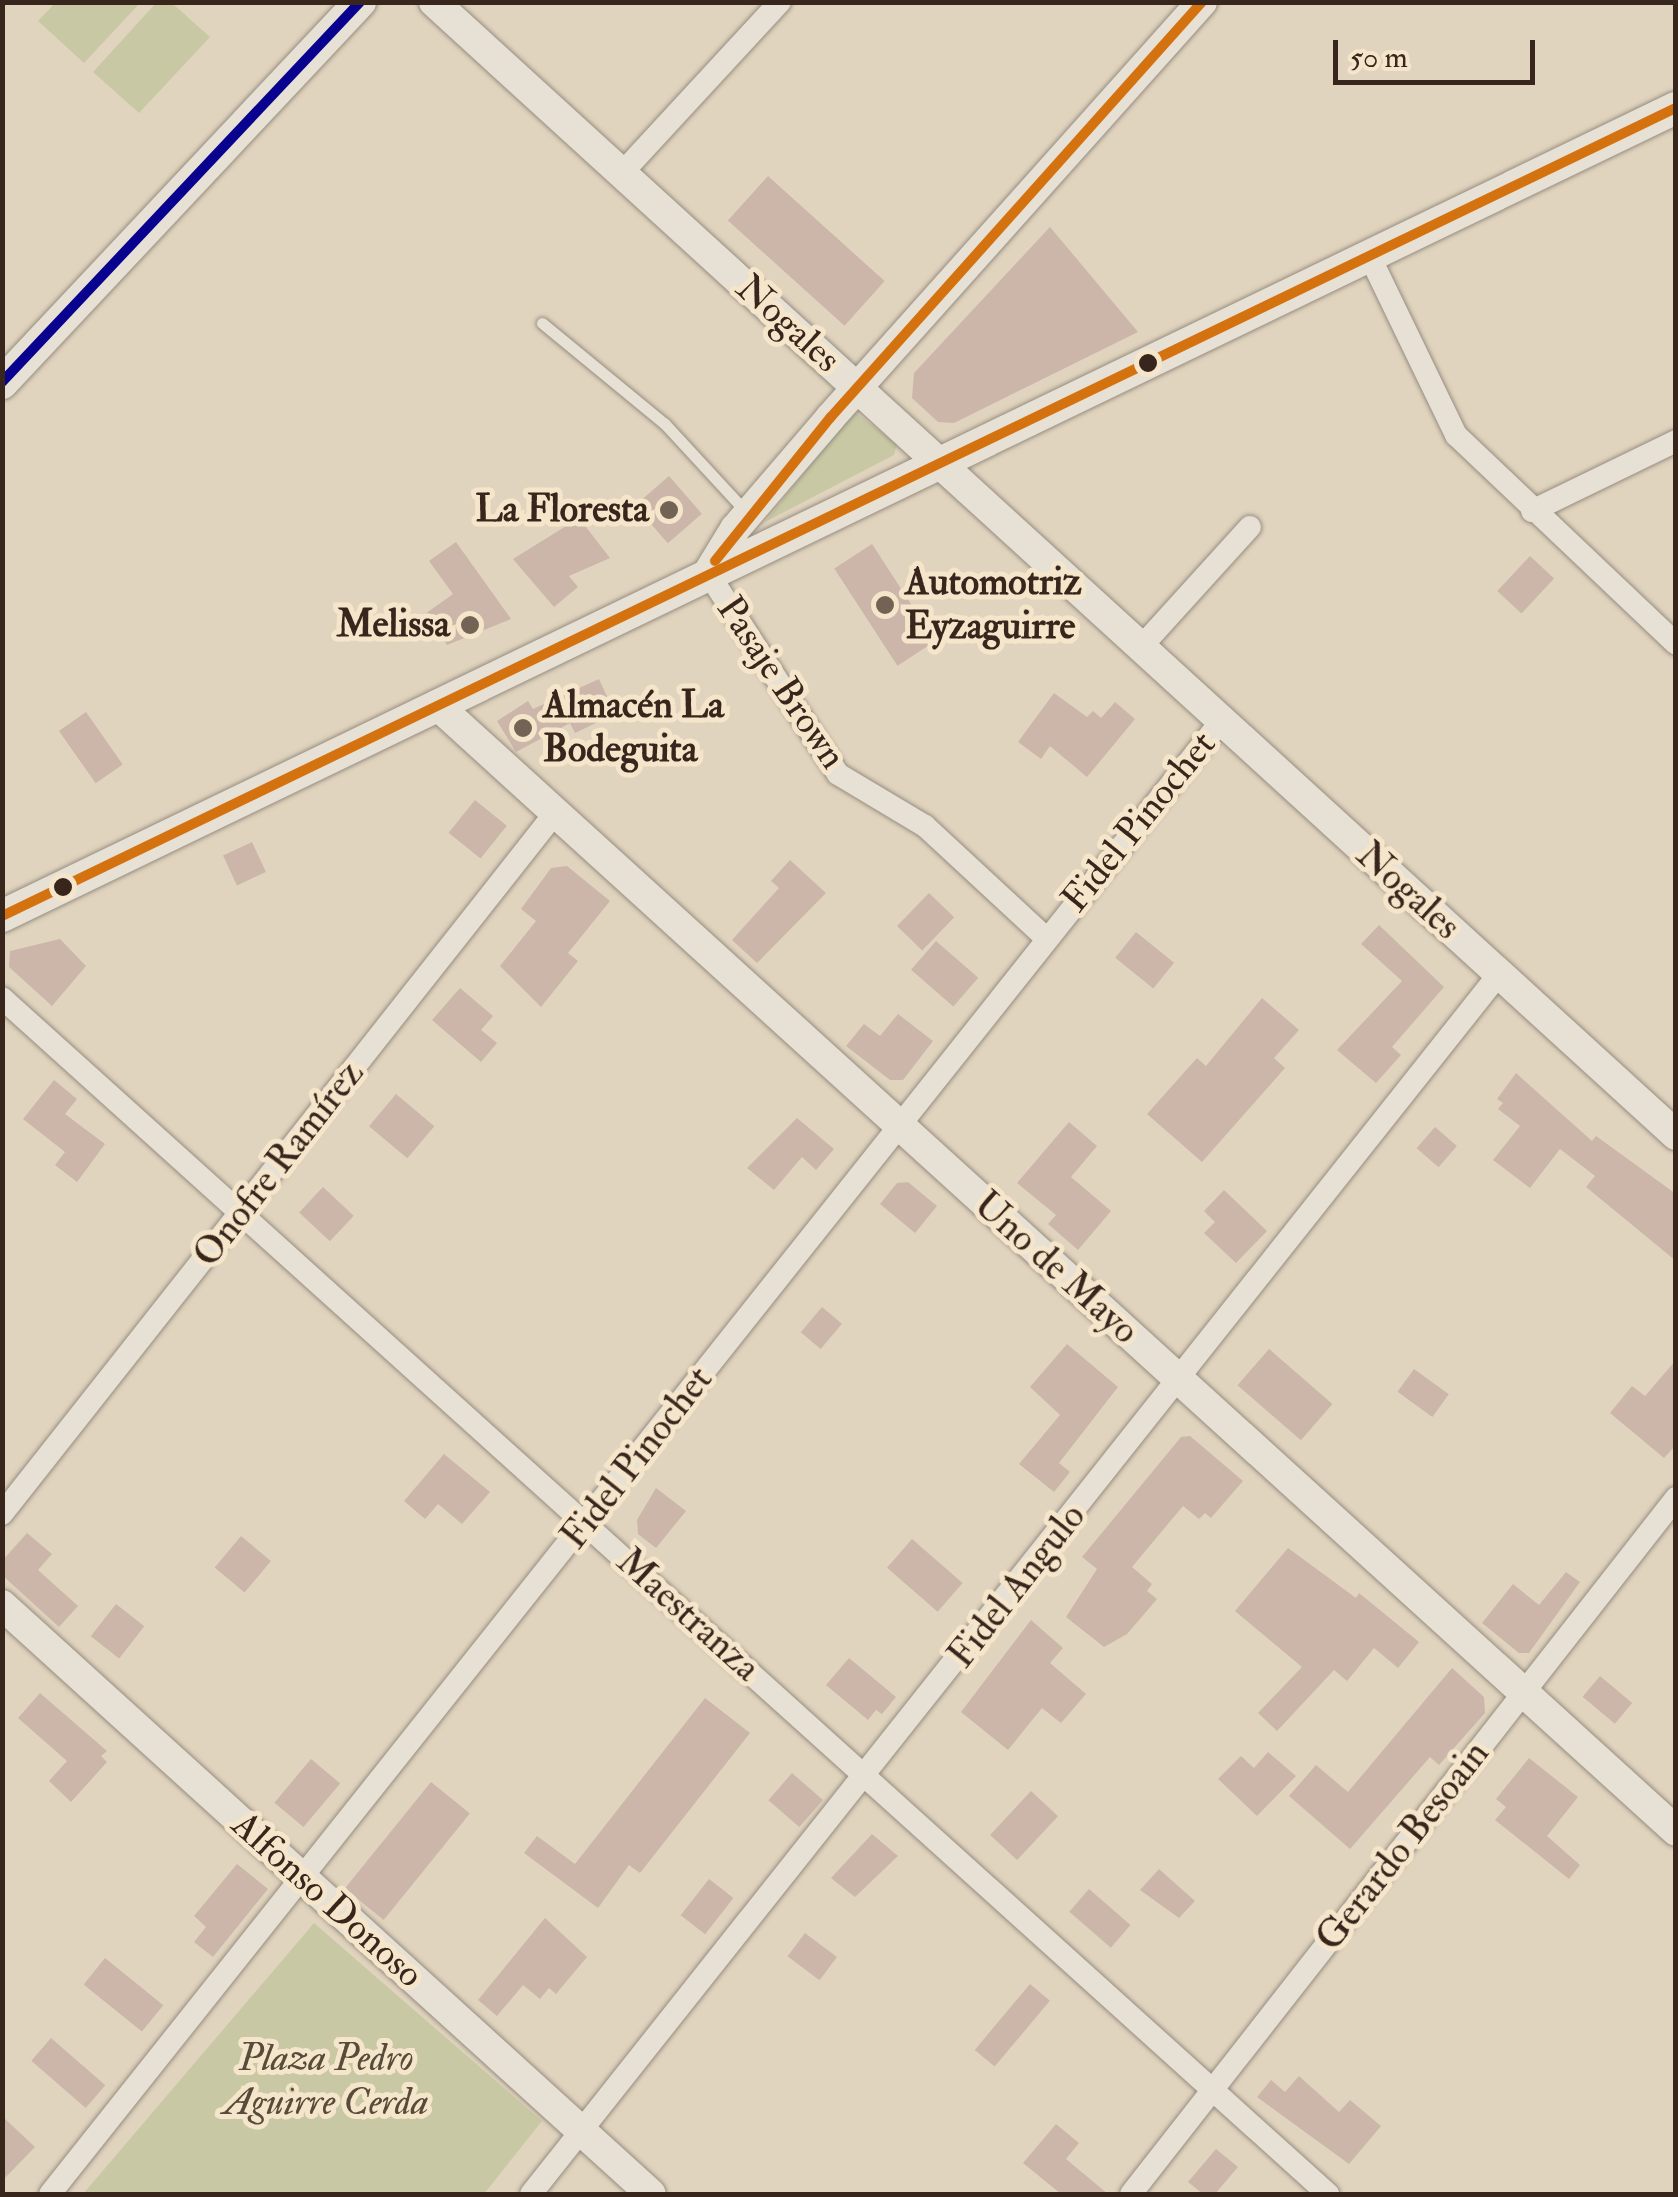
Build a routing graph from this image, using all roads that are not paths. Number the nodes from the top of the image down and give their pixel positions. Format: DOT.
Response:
graph roads {
  1 [pos="360,2"];
  2 [pos="434,2"];
  3 [pos="780,2"];
  4 [pos="1202,2"];
  5 [pos="1676,108"];
  6 [pos="622,172"];
  7 [pos="1370,257"];
  8 [pos="542,323"];
  9 [pos="2,382"];
  10 [pos="856,387"];
  11 [pos="1676,441"];
  12 [pos="942,466"];
  13 [pos="1532,511"];
  14 [pos="748,514"];
  15 [pos="1250,527"];
  16 [pos="708,573"];
  17 [pos="1676,644"];
  18 [pos="1141,647"];
  19 [pos="437,705"];
  20 [pos="1222,720"];
  21 [pos="556,814"];
  22 [pos="2,916"];
  23 [pos="1045,937"];
  24 [pos="1499,974"];
  25 [pos="2,998"];
  26 [pos="900,1126"];
  27 [pos="1676,1135"];
  28 [pos="240,1214"];
  29 [pos="1179,1380"];
  30 [pos="1676,1498"];
  31 [pos="2,1514"];
  32 [pos="586,1522"];
  33 [pos="2,1605"];
  34 [pos="1523,1693"];
  35 [pos="868,1776"];
  36 [pos="1676,1831"];
  37 [pos="305,1880"];
  38 [pos="1212,2091"];
  39 [pos="582,2132"];
  40 [pos="50,2194"];
  41 [pos="531,2194"];
  42 [pos="651,2194"];
  43 [pos="1131,2194"];
  44 [pos="1328,2194"];
  1 -- 9 [label="main road"];
  2 -- 6 [label="street, Nogales"];
  3 -- 6 [label="street"];
  4 -- 10 [label="street"];
  5 -- 7 [label="main road"];
  6 -- 10 [label="street, Nogales"];
  7 -- 12 [label="main road"];
  7 -- 13 [label="street"];
  8 -- 14 [label="lane"];
  10 -- 12 [label="street, Nogales"];
  10 -- 14 [label="street"];
  11 -- 13 [label="street"];
  12 -- 16 [label="main road"];
  12 -- 18 [label="street, Nogales"];
  13 -- 17 [label="street"];
  14 -- 16 [label="street"];
  15 -- 18 [label="street"];
  16 -- 19 [label="main road"];
  16 -- 23 [label="street, Pasaje Brown"];
  18 -- 20 [label="street, Nogales"];
  19 -- 21 [label="street, Uno de Mayo"];
  19 -- 22 [label="main road"];
  20 -- 23 [label="street, Fidel Pinochet"];
  20 -- 24 [label="street, Nogales"];
  21 -- 26 [label="street, Uno de Mayo"];
  21 -- 28 [label="street, Onofre Ramírez"];
  23 -- 26 [label="street, Fidel Pinochet"];
  24 -- 27 [label="street, Nogales"];
  24 -- 29 [label="street, Fidel Angulo"];
  25 -- 28 [label="street, Maestranza"];
  26 -- 29 [label="street, Uno de Mayo"];
  26 -- 32 [label="street, Fidel Pinochet"];
  28 -- 31 [label="street, Onofre Ramírez"];
  28 -- 32 [label="street, Maestranza"];
  29 -- 34 [label="street, Uno de Mayo"];
  29 -- 35 [label="street, Fidel Angulo"];
  30 -- 34 [label="street, Gerardo Besoain"];
  32 -- 35 [label="street, Maestranza"];
  32 -- 37 [label="street, Fidel Pinochet"];
  33 -- 37 [label="street, Alfonso Donoso"];
  34 -- 36 [label="street, Uno de Mayo"];
  34 -- 38 [label="street, Gerardo Besoain"];
  35 -- 38 [label="street, Maestranza"];
  35 -- 39 [label="street, Fidel Angulo"];
  37 -- 39 [label="street, Alfonso Donoso"];
  37 -- 40 [label="street, Fidel Pinochet"];
  38 -- 43 [label="street, Gerardo Besoain"];
  38 -- 44 [label="street, Maestranza"];
  39 -- 41 [label="street, Fidel Angulo"];
  39 -- 42 [label="street, Alfonso Donoso"];
}
